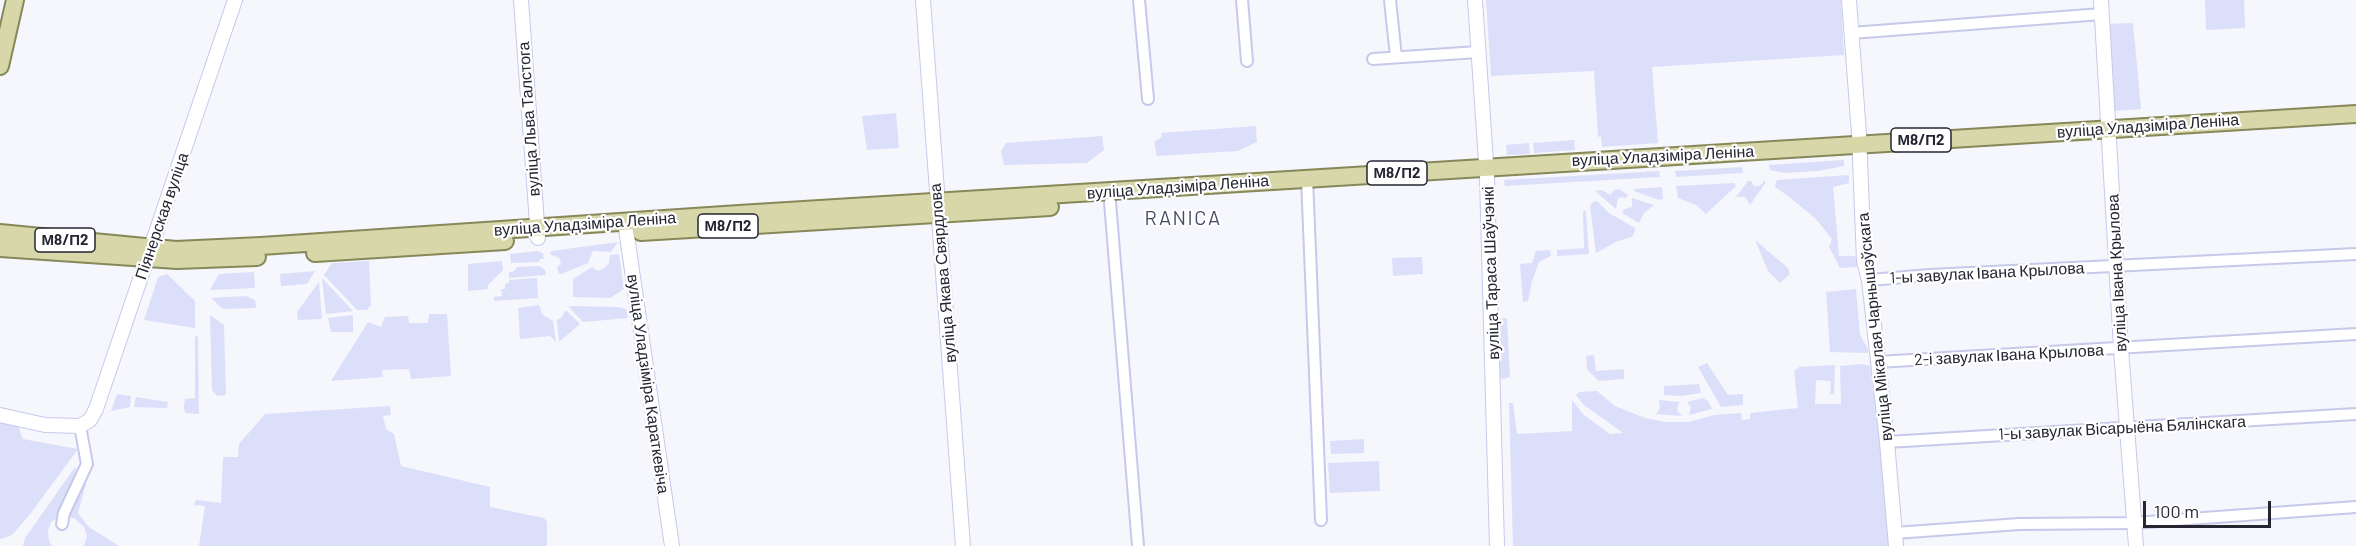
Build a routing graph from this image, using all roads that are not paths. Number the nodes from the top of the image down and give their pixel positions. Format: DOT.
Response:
graph roads {
  1 [pos="15,0"];
  2 [pos="235,0"];
  3 [pos="521,0"];
  4 [pos="923,0"];
  5 [pos="1139,0"];
  6 [pos="1242,0"];
  7 [pos="1390,0"];
  8 [pos="1475,0"];
  9 [pos="1849,0"];
  10 [pos="2102,7"];
  11 [pos="1851,33"];
  12 [pos="1478,52"];
  13 [pos="1396,57"];
  14 [pos="1373,59"];
  15 [pos="1247,61"];
  16 [pos="0,66"];
  17 [pos="1148,99"];
  18 [pos="2356,114"];
  19 [pos="2356,124"];
  20 [pos="2110,134"];
  21 [pos="1859,149"];
  22 [pos="1487,172"];
  23 [pos="1308,184"];
  24 [pos="1110,202"];
  25 [pos="937,208"];
  26 [pos="626,227"];
  27 [pos="0,233"];
  28 [pos="537,233"];
  29 [pos="0,248"];
  30 [pos="150,253"];
  31 [pos="2356,254"];
  32 [pos="2117,267"];
  33 [pos="1869,280"];
  34 [pos="2356,334"];
  35 [pos="2121,349"];
  36 [pos="1877,362"];
  37 [pos="2356,414"];
  38 [pos="0,416"];
  39 [pos="80,426"];
  40 [pos="2127,427"];
  41 [pos="1887,442"];
  42 [pos="2356,507"];
  43 [pos="1321,520"];
  44 [pos="2134,523"];
  45 [pos="62,524"];
  46 [pos="1895,539"];
  47 [pos="672,546"];
  48 [pos="963,546"];
  49 [pos="1138,546"];
  50 [pos="1497,546"];
  51 [pos="2136,546"];
  1 -- 16 [label="main road"];
  2 -- 30 [label="street, Піянерская вуліца"];
  3 -- 28 [label="street, вуліца Льва Талстога"];
  4 -- 25 [label="street, вуліца Якава Свярдлова"];
  5 -- 17 [label="street"];
  6 -- 15 [label="street"];
  7 -- 13 [label="street"];
  8 -- 12 [label="street, вуліца Тараса Шаўчэнкі"];
  9 -- 11 [label="street, вуліца Мікалая Чарнышэўскага"];
  10 -- 11 [label="street"];
  10 -- 20 [label="street, вуліца Івана Крылова"];
  11 -- 21 [label="street, вуліца Мікалая Чарнышэўскага"];
  12 -- 13 [label="street"];
  12 -- 22 [label="street, вуліца Тараса Шаўчэнкі"];
  13 -- 14 [label="street"];
  18 -- 20 [label="main road, вуліца Уладзіміра Леніна / М8/П2"];
  19 -- 20 [label="main road, вуліца Уладзіміра Леніна / М8/П2"];
  20 -- 21 [label="main road, вуліца Уладзіміра Леніна / М8/П2"];
  20 -- 32 [label="street, вуліца Івана Крылова"];
  21 -- 22 [label="main road, вуліца Уладзіміра Леніна / М8/П2"];
  21 -- 33 [label="street, вуліца Мікалая Чарнышэўскага"];
  22 -- 23 [label="main road, вуліца Уладзіміра Леніна / М8/П2"];
  22 -- 50 [label="street, вуліца Тараса Шаўчэнкі"];
  23 -- 24 [label="main road, вуліца Уладзіміра Леніна / М8/П2"];
  23 -- 25 [label="main road, вуліца Уладзіміра Леніна / М8/П2"];
  23 -- 43 [label="street"];
  24 -- 25 [label="main road, вуліца Уладзіміра Леніна / М8/П2"];
  24 -- 49 [label="street"];
  25 -- 26 [label="main road, вуліца Уладзіміра Леніна / М8/П2"];
  25 -- 48 [label="street, вуліца Якава Свярдлова"];
  26 -- 28 [label="main road, вуліца Уладзіміра Леніна / М8/П2"];
  26 -- 47 [label="street, вуліца Уладзіміра Караткевіча"];
  27 -- 30 [label="main road, вуліца Уладзіміра Леніна / М8/П2"];
  28 -- 30 [label="main road, вуліца Уладзіміра Леніна / М8/П2"];
  29 -- 30 [label="main road, вуліца Уладзіміра Леніна / М8/П2"];
  30 -- 39 [label="street, Піянерская вуліца"];
  31 -- 32 [label="street, 1-ы завулак Івана Крылова"];
  32 -- 33 [label="street, 1-ы завулак Івана Крылова"];
  32 -- 35 [label="street, вуліца Івана Крылова"];
  33 -- 36 [label="street, вуліца Мікалая Чарнышэўскага"];
  34 -- 35 [label="street, 2-і завулак Івана Крылова"];
  35 -- 36 [label="street, 2-і завулак Івана Крылова"];
  35 -- 40 [label="street, вуліца Івана Крылова"];
  36 -- 41 [label="street, вуліца Мікалая Чарнышэўскага"];
  37 -- 40 [label="street, 1-ы завулак Вісарыёна Бялінскага"];
  38 -- 39 [label="street"];
  39 -- 45 [label="street"];
  40 -- 41 [label="street, 1-ы завулак Вісарыёна Бялінскага"];
  40 -- 44 [label="street, вуліца Івана Крылова"];
  41 -- 46 [label="street, вуліца Мікалая Чарнышэўскага"];
  42 -- 44 [label="street"];
  44 -- 46 [label="street"];
  44 -- 51 [label="street, вуліца Івана Крылова"];
}
